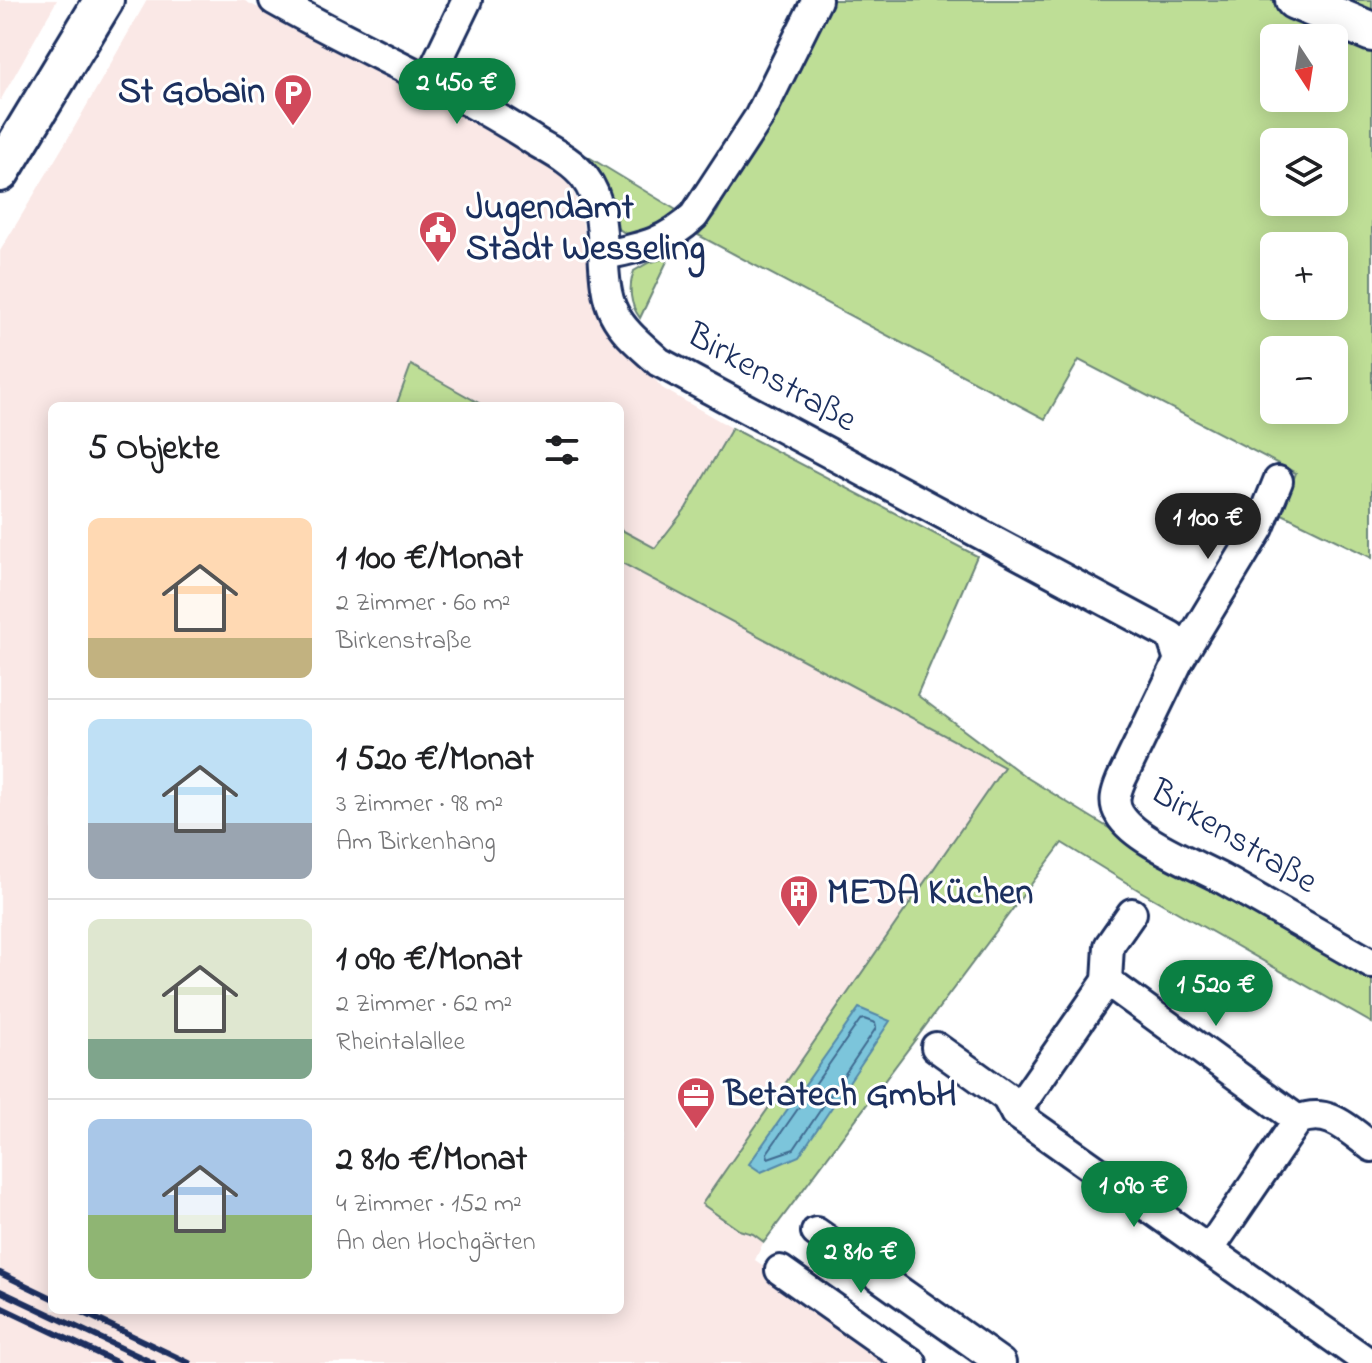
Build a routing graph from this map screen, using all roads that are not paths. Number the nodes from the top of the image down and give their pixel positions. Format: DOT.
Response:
graph roads {
  1 [pos="104,0"];
  2 [pos="274,0"];
  3 [pos="467,0"];
  4 [pos="817,0"];
  5 [pos="1295,0"];
  6 [pos="1372,32"];
  7 [pos="428,81"];
  8 [pos="0,172"];
  9 [pos="605,255"];
  10 [pos="1278,481"];
  11 [pos="1179,660"];
  12 [pos="1132,913"];
  13 [pos="1372,964"];
  14 [pos="1107,981"];
  15 [pos="936,1047"];
  16 [pos="1015,1113"];
  17 [pos="1298,1120"];
  18 [pos="1372,1147"];
  19 [pos="816,1232"];
  20 [pos="1209,1250"];
  21 [pos="780,1270"];
  22 [pos="1352,1359"];
  23 [pos="912,1363"];
  24 [pos="1001,1363"];
  1 -- 8 [label="street"];
  2 -- 7 [label="street, Birkenstraße"];
  3 -- 7 [label="street"];
  4 -- 9 [label="street"];
  5 -- 6 [label="street"];
  7 -- 9 [label="street, Birkenstraße"];
  9 -- 11 [label="street, Birkenstraße"];
  10 -- 11 [label="street, Birkenstraße"];
  11 -- 13 [label="street, Birkenstraße"];
  12 -- 14 [label="street"];
  14 -- 16 [label="street"];
  14 -- 17 [label="street"];
  15 -- 16 [label="street"];
  16 -- 20 [label="street"];
  17 -- 18 [label="street"];
  17 -- 20 [label="street"];
  19 -- 24 [label="street"];
  20 -- 22 [label="street"];
  21 -- 23 [label="street"];
}
